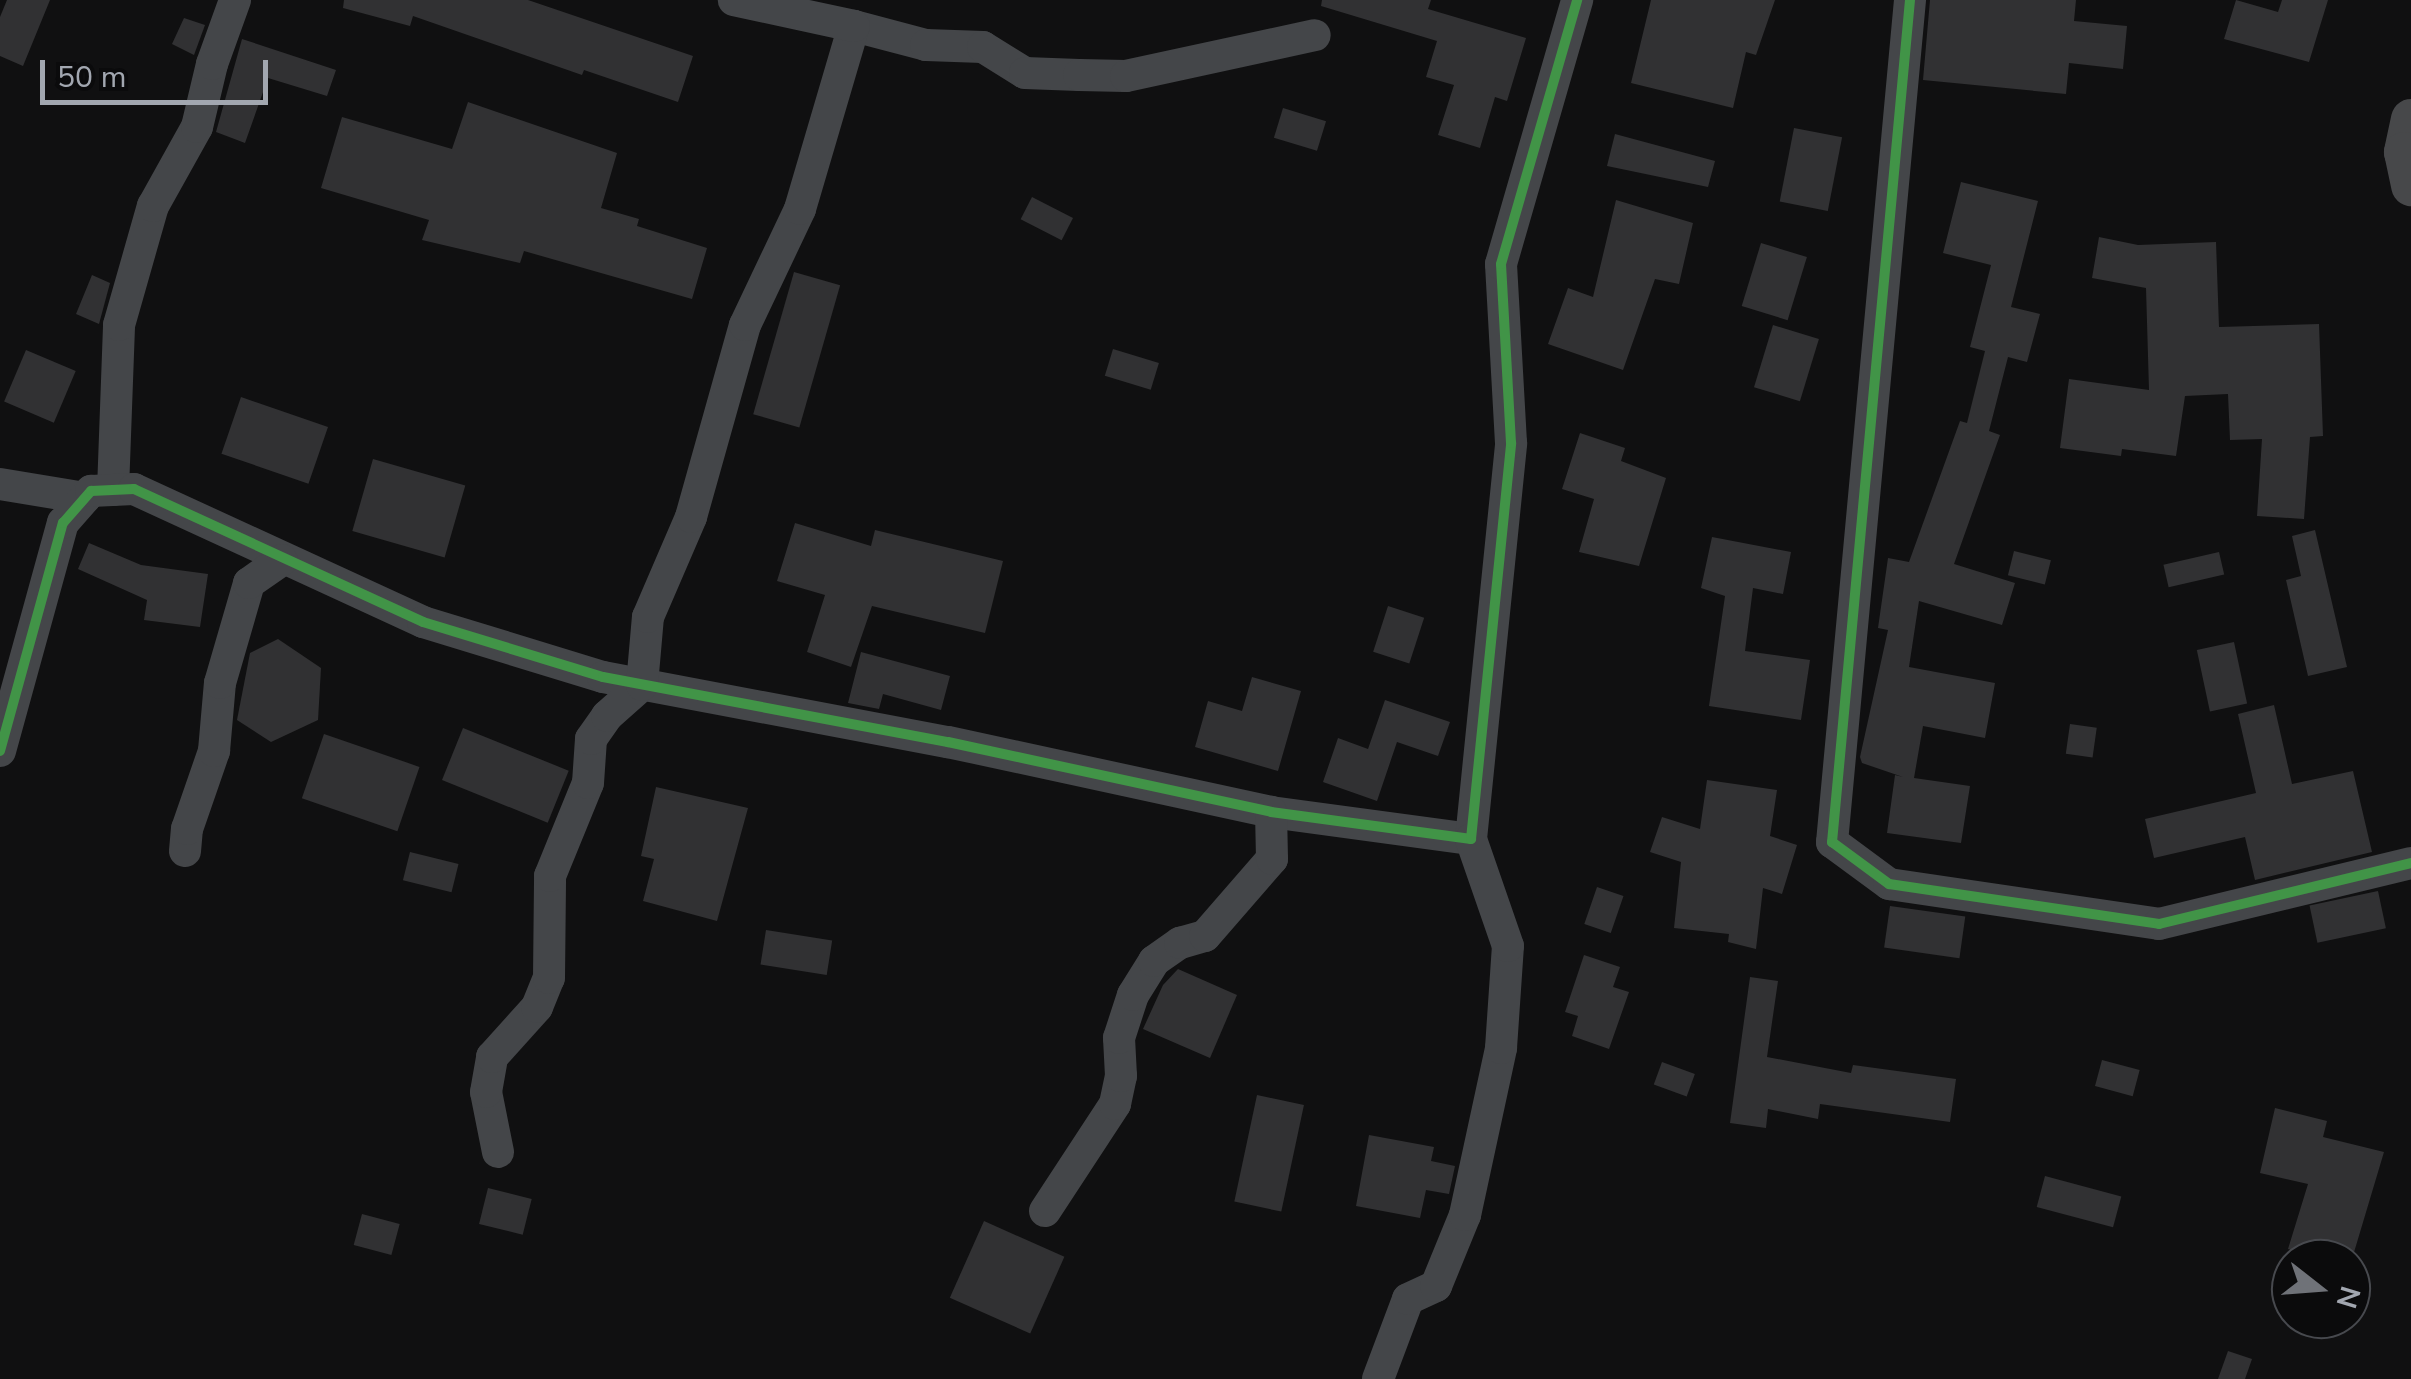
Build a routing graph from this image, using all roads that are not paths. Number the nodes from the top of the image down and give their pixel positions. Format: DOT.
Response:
graph roads {
  1 [pos="236,0"];
  2 [pos="734,0"];
  3 [pos="1577,0"];
  4 [pos="1910,0"];
  5 [pos="854,26"];
  6 [pos="1315,35"];
  7 [pos="2411,120"];
  8 [pos="2411,185"];
  9 [pos="0,484"];
  10 [pos="99,494"];
  11 [pos="282,560"];
  12 [pos="642,685"];
  13 [pos="0,751"];
  14 [pos="1271,812"];
  15 [pos="1471,838"];
  16 [pos="185,851"];
  17 [pos="2411,863"];
  18 [pos="498,1152"];
  19 [pos="1045,1211"];
  20 [pos="1378,1379"];
  1 -- 10 [label="street"];
  2 -- 5 [label="street"];
  3 -- 15 [label="street"];
  4 -- 17 [label="street"];
  5 -- 6 [label="street"];
  5 -- 12 [label="street"];
  7 -- 8 [label="main road"];
  9 -- 10 [label="street"];
  10 -- 11 [label="street"];
  10 -- 13 [label="street"];
  11 -- 12 [label="street"];
  11 -- 16 [label="street"];
  12 -- 14 [label="street"];
  12 -- 18 [label="street"];
  14 -- 15 [label="street"];
  14 -- 19 [label="street"];
  15 -- 20 [label="street"];
}
